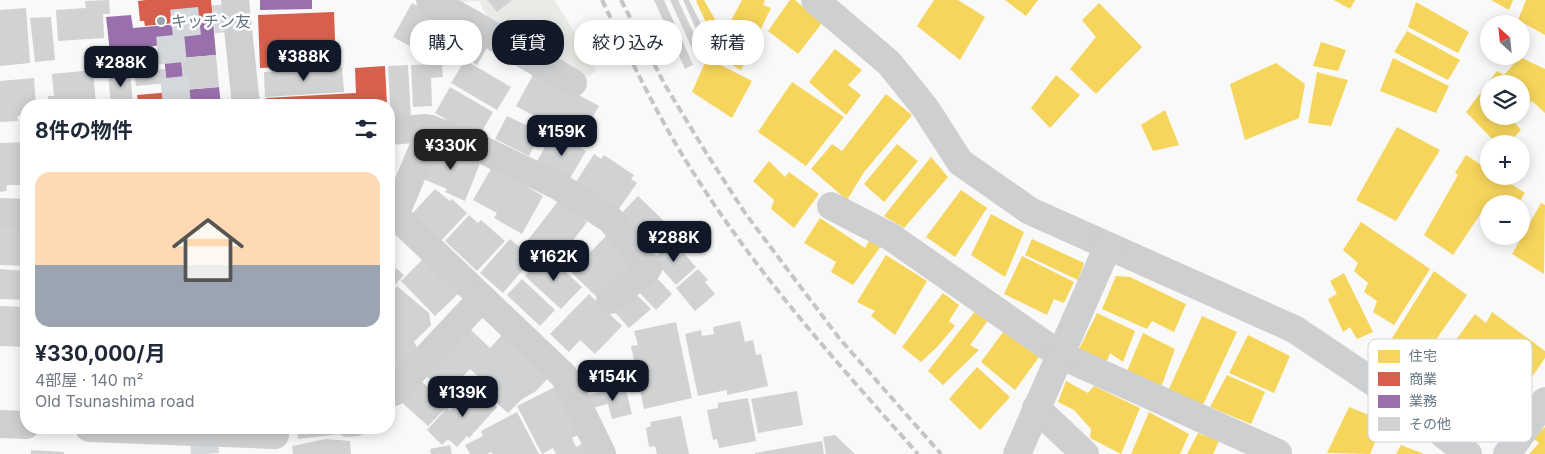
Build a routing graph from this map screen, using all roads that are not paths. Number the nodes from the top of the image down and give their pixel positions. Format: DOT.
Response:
graph roads {
  1 [pos="235,0"];
  2 [pos="430,0"];
  3 [pos="815,0"];
  4 [pos="573,83"];
  5 [pos="245,99"];
  6 [pos="431,129"];
  7 [pos="395,131"];
  8 [pos="831,206"];
  9 [pos="0,212"];
  10 [pos="20,213"];
  11 [pos="1108,246"];
  12 [pos="482,298"];
  13 [pos="610,300"];
  14 [pos="1060,355"];
  15 [pos="1368,379"];
  16 [pos="395,391"];
  17 [pos="1545,401"];
  18 [pos="1036,408"];
  19 [pos="1532,419"];
  20 [pos="0,424"];
  21 [pos="20,425"];
  22 [pos="191,434"];
  23 [pos="275,439"];
  24 [pos="1453,442"];
  25 [pos="1516,442"];
  26 [pos="1278,453"];
  27 [pos="602,454"];
  28 [pos="1017,454"];
  29 [pos="1085,454"];
  30 [pos="1468,454"];
  31 [pos="1507,454"];
  1 -- 5 [label="street"];
  2 -- 4 [label="street"];
  3 -- 11 [label="street"];
  6 -- 7 [label="street"];
  6 -- 12 [label="street"];
  6 -- 13 [label="street"];
  8 -- 14 [label="street"];
  9 -- 10 [label="street"];
  11 -- 14 [label="street"];
  11 -- 15 [label="street"];
  12 -- 16 [label="street"];
  12 -- 27 [label="street"];
  14 -- 18 [label="street"];
  14 -- 26 [label="street"];
  17 -- 19 [label="street"];
  18 -- 28 [label="street"];
  18 -- 29 [label="street"];
  20 -- 21 [label="street"];
  22 -- 23 [label="street"];
  24 -- 30 [label="street"];
  25 -- 31 [label="street"];
}
